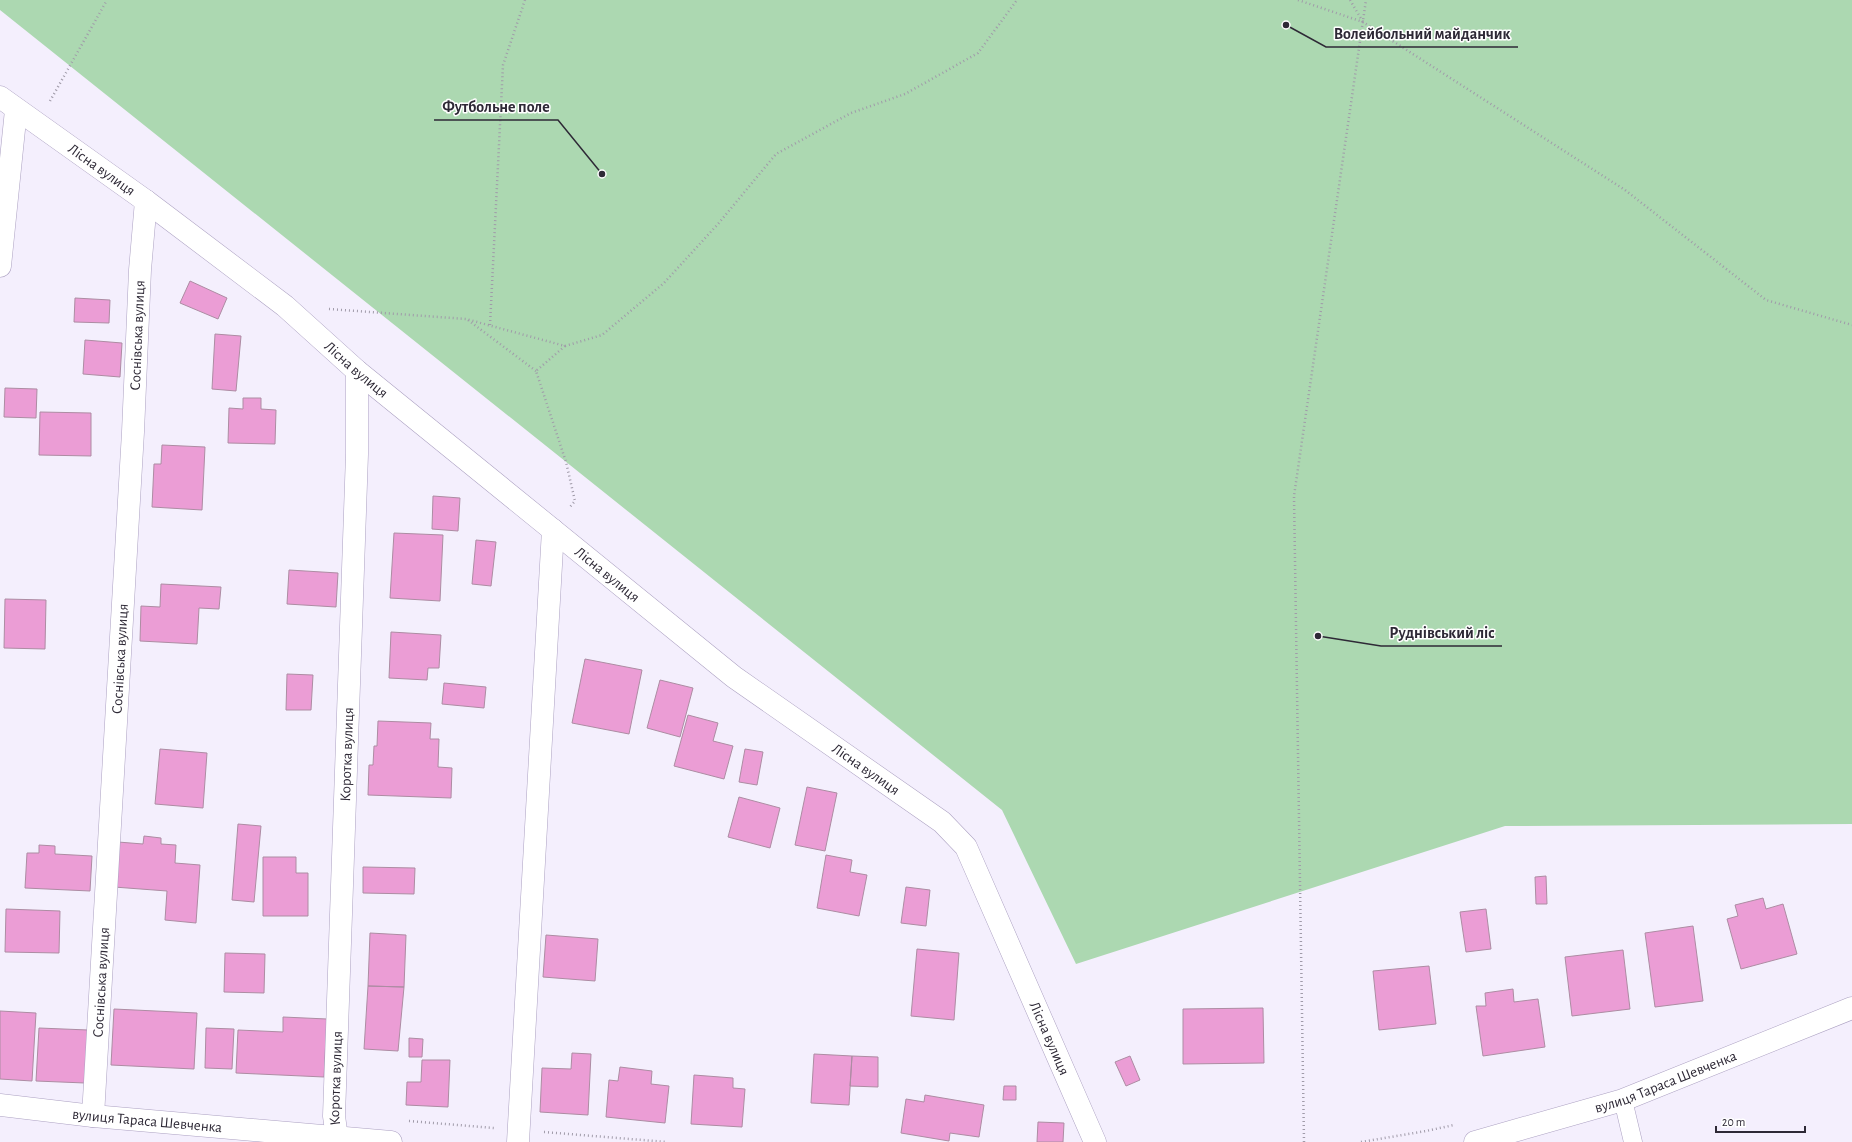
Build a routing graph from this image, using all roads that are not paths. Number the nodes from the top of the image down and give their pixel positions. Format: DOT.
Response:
graph roads {
  1 [pos="8,103"];
  2 [pos="146,202"];
  3 [pos="0,266"];
  4 [pos="357,371"];
  5 [pos="553,530"];
  6 [pos="1852,1008"];
  7 [pos="1623,1100"];
  8 [pos="0,1105"];
  9 [pos="93,1116"];
  10 [pos="259,1137"];
  11 [pos="337,1138"];
  12 [pos="391,1142"];
  13 [pos="518,1142"];
  14 [pos="1096,1142"];
  15 [pos="1475,1142"];
  16 [pos="1633,1142"];
  1 -- 2 [label="street, Лісна вулиця"];
  1 -- 3 [label="street"];
  2 -- 4 [label="street, Лісна вулиця"];
  2 -- 9 [label="street, Соснівська вулиця"];
  4 -- 5 [label="street, Лісна вулиця"];
  4 -- 11 [label="street, Коротка вулиця"];
  5 -- 13 [label="street"];
  5 -- 14 [label="street, Лісна вулиця"];
  6 -- 7 [label="street, вулиця Тараса Шевченка"];
  7 -- 15 [label="street, вулиця Тараса Шевченка"];
  7 -- 16 [label="lane"];
  8 -- 9 [label="street, вулиця Тараса Шевченка"];
  9 -- 10 [label="street, вулиця Тараса Шевченка"];
  10 -- 11 [label="street, вулиця Тараса Шевченка"];
  11 -- 12 [label="street, вулиця Тараса Шевченка"];
}
